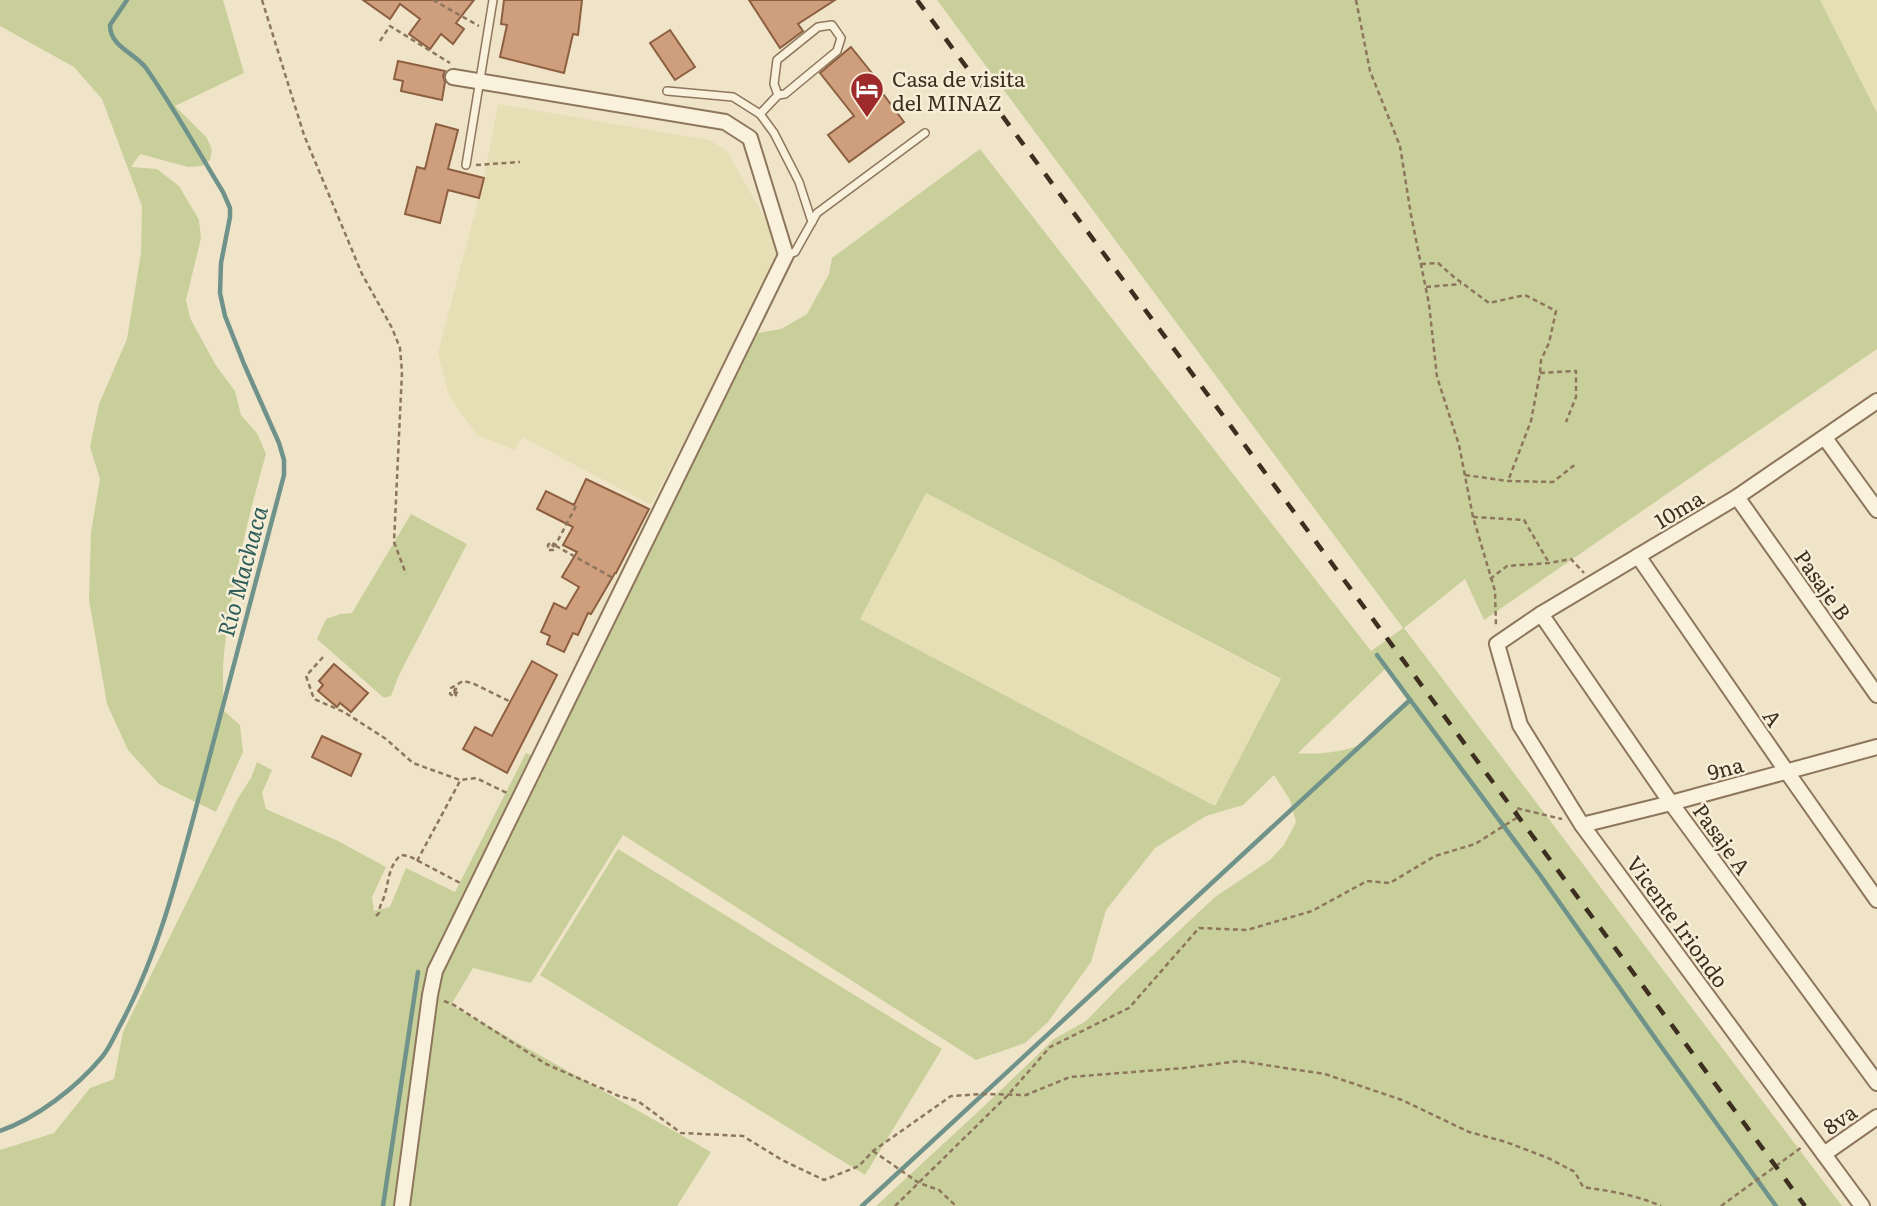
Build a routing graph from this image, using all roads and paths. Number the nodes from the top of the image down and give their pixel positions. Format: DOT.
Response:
graph roads {
  1 [pos="262,0"];
  2 [pos="433,0"];
  3 [pos="442,0"];
  4 [pos="493,0"];
  5 [pos="1356,0"];
  6 [pos="439,4"];
  7 [pos="488,30"];
  8 [pos="380,41"];
  9 [pos="455,73"];
  10 [pos="479,82"];
  11 [pos="667,91"];
  12 [pos="778,95"];
  13 [pos="760,114"];
  14 [pos="925,133"];
  15 [pos="520,162"];
  16 [pos="466,165"];
  17 [pos="812,222"];
  18 [pos="786,255"];
  19 [pos="1421,264"];
  20 [pos="1463,283"];
  21 [pos="1426,288"];
  22 [pos="1541,373"];
  23 [pos="1877,401"];
  24 [pos="1566,422"];
  25 [pos="1825,438"];
  26 [pos="1577,463"];
  27 [pos="1465,475"];
  28 [pos="1508,481"];
  29 [pos="1737,497"];
  30 [pos="576,506"];
  31 [pos="1877,510"];
  32 [pos="1473,517"];
  33 [pos="1638,556"];
  34 [pos="1549,563"];
  35 [pos="406,574"];
  36 [pos="1490,579"];
  37 [pos="1593,583"];
  38 [pos="625,585"];
  39 [pos="1541,614"];
  40 [pos="1497,644"];
  41 [pos="323,657"];
  42 [pos="454,693"];
  43 [pos="1877,695"];
  44 [pos="511,702"];
  45 [pos="1877,747"];
  46 [pos="1787,772"];
  47 [pos="460,780"];
  48 [pos="520,799"];
  49 [pos="1671,803"];
  50 [pos="1582,825"];
  51 [pos="417,861"];
  52 [pos="475,890"];
  53 [pos="1877,900"];
  54 [pos="376,916"];
  55 [pos="430,995"];
  56 [pos="1877,1083"];
  57 [pos="1008,1094"];
  58 [pos="1877,1117"];
  59 [pos="1813,1139"];
  60 [pos="873,1151"];
  61 [pos="1824,1154"];
  62 [pos="919,1182"];
  63 [pos="402,1206"];
  64 [pos="895,1206"];
  65 [pos="956,1206"];
  66 [pos="1661,1206"];
  67 [pos="1721,1206"];
  68 [pos="1862,1206"];
  1 -- 35 [label="path"];
  2 -- 6 [label="path"];
  3 -- 6 [label="path"];
  4 -- 7 [label="lane"];
  5 -- 19 [label="path"];
  6 -- 7 [label="path"];
  7 -- 10 [label="lane"];
  8 -- 9 [label="path"];
  9 -- 10 [label="street"];
  10 -- 16 [label="lane"];
  10 -- 18 [label="street"];
  11 -- 13 [label="lane"];
  12 -- 12 [label="lane"];
  12 -- 13 [label="lane"];
  13 -- 17 [label="lane"];
  14 -- 17 [label="lane"];
  15 -- 16 [label="path"];
  17 -- 18 [label="lane"];
  18 -- 38 [label="street"];
  19 -- 20 [label="path"];
  19 -- 21 [label="path"];
  20 -- 21 [label="path"];
  20 -- 22 [label="path"];
  21 -- 27 [label="path"];
  22 -- 24 [label="path"];
  22 -- 28 [label="path"];
  23 -- 25 [label="street, 10ma"];
  25 -- 29 [label="street, 10ma"];
  25 -- 31 [label="street"];
  26 -- 28 [label="path"];
  27 -- 28 [label="path"];
  27 -- 32 [label="path"];
  29 -- 33 [label="street, 10ma"];
  29 -- 43 [label="street, Pasaje B"];
  30 -- 38 [label="path"];
  32 -- 34 [label="path"];
  32 -- 36 [label="path"];
  33 -- 37 [label="street, 10ma"];
  33 -- 46 [label="street, A"];
  34 -- 36 [label="path"];
  34 -- 37 [label="path"];
  36 -- 40 [label="path"];
  37 -- 39 [label="street, 10ma"];
  38 -- 48 [label="street"];
  39 -- 40 [label="street, 10ma"];
  39 -- 49 [label="street, Pasaje A"];
  40 -- 50 [label="street, Vicente Iriondo"];
  41 -- 47 [label="path"];
  42 -- 44 [label="path"];
  45 -- 46 [label="street, 9na"];
  46 -- 49 [label="street, 9na"];
  46 -- 53 [label="street, A"];
  47 -- 48 [label="path"];
  47 -- 51 [label="path"];
  48 -- 52 [label="street"];
  49 -- 50 [label="street, 9na"];
  49 -- 56 [label="street, Pasaje A"];
  50 -- 57 [label="path"];
  50 -- 59 [label="street, Vicente Iriondo"];
  51 -- 52 [label="path"];
  51 -- 54 [label="path"];
  52 -- 55 [label="street"];
  55 -- 60 [label="path"];
  55 -- 63 [label="street"];
  57 -- 60 [label="path"];
  57 -- 62 [label="path"];
  57 -- 66 [label="path"];
  58 -- 61 [label="street, 8va"];
  59 -- 61 [label="street, Vicente Iriondo"];
  59 -- 67 [label="path"];
  60 -- 62 [label="path"];
  61 -- 68 [label="street, Vicente Iriondo"];
  62 -- 64 [label="path"];
  62 -- 65 [label="path"];
}
